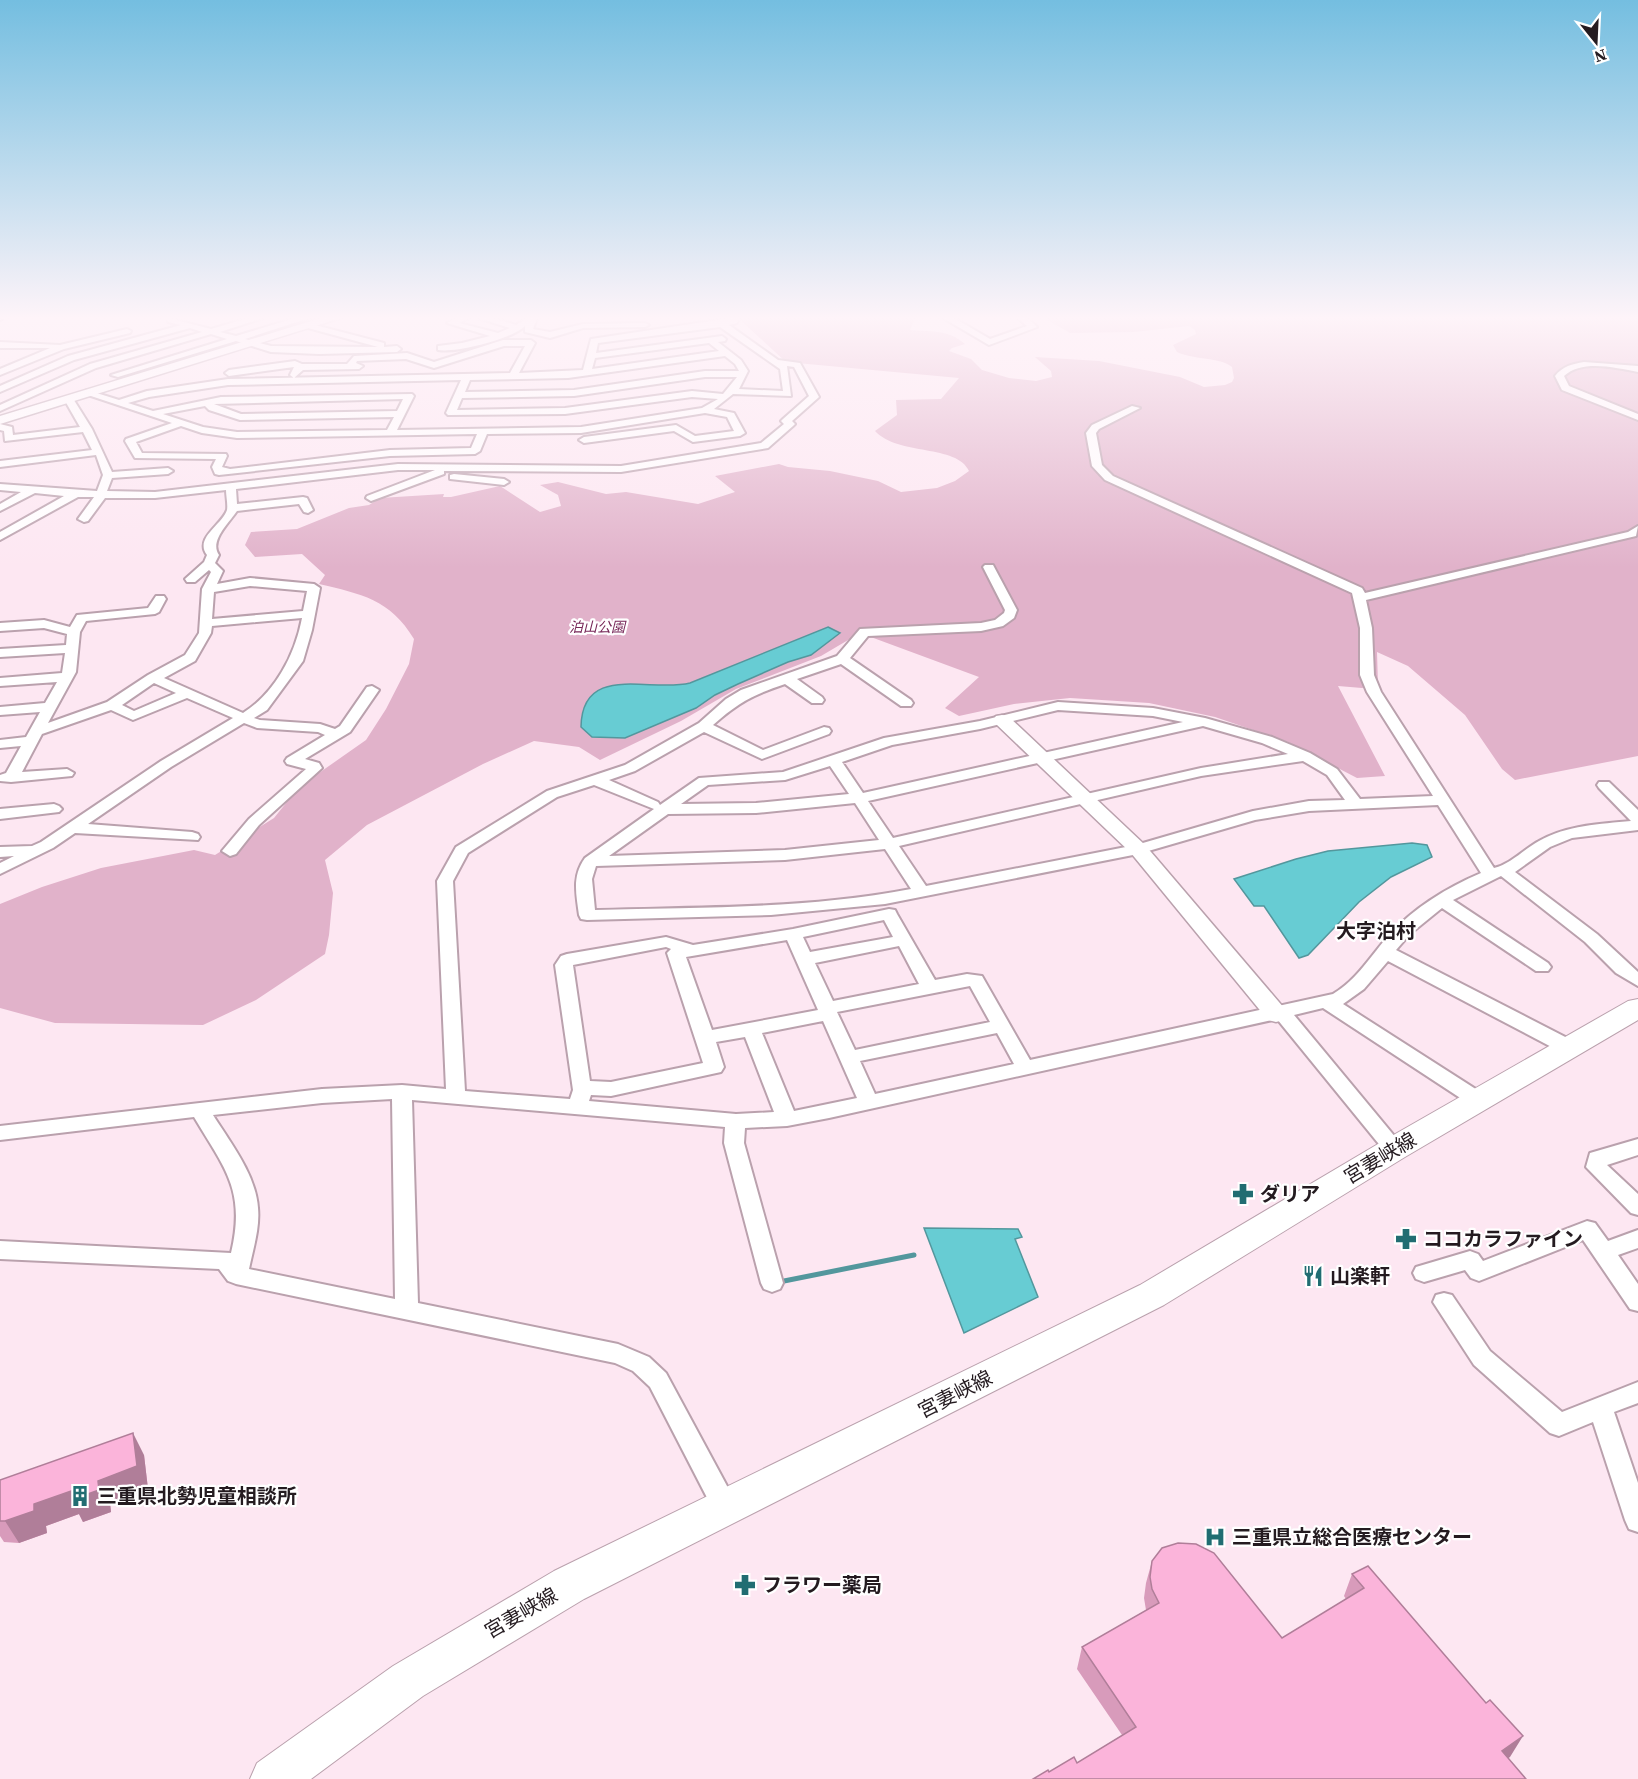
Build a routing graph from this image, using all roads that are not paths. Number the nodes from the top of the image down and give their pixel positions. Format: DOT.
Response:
graph roads {
  1 [pos="15,401"];
  2 [pos="61,401"];
  3 [pos="70,401"];
  4 [pos="113,401"];
  5 [pos="126,401"];
  6 [pos="214,401"];
  7 [pos="406,401"];
  8 [pos="456,401"];
  9 [pos="617,401"];
  10 [pos="641,401"];
  11 [pos="717,401"];
  12 [pos="809,401"];
  13 [pos="1598,401"];
  14 [pos="207,402"];
  15 [pos="120,403"];
  16 [pos="620,404"];
  17 [pos="0,408"];
  18 [pos="1135,408"];
  19 [pos="705,410"];
  20 [pos="806,411"];
  21 [pos="522,412"];
  22 [pos="154,414"];
  23 [pos="400,414"];
  24 [pos="4,416"];
  25 [pos="290,416"];
  26 [pos="1638,417"];
  27 [pos="182,423"];
  28 [pos="790,423"];
  29 [pos="0,427"];
  30 [pos="87,429"];
  31 [pos="550,431"];
  32 [pos="483,432"];
  33 [pos="515,432"];
  34 [pos="390,434"];
  35 [pos="332,435"];
  36 [pos="277,436"];
  37 [pos="4,439"];
  38 [pos="572,441"];
  39 [pos="560,442"];
  40 [pos="99,452"];
  41 [pos="320,460"];
  42 [pos="0,464"];
  43 [pos="442,469"];
  44 [pos="168,471"];
  45 [pos="7,475"];
  46 [pos="108,475"];
  47 [pos="504,482"];
  48 [pos="0,486"];
  49 [pos="33,490"];
  50 [pos="76,494"];
  51 [pos="100,495"];
  52 [pos="231,498"];
  53 [pos="371,498"];
  54 [pos="0,508"];
  55 [pos="308,510"];
  56 [pos="84,519"];
  57 [pos="1638,529"];
  58 [pos="0,537"];
  59 [pos="209,564"];
  60 [pos="989,567"];
  61 [pos="191,579"];
  62 [pos="208,589"];
  63 [pos="1360,598"];
  64 [pos="160,599"];
  65 [pos="308,614"];
  66 [pos="206,623"];
  67 [pos="0,627"];
  68 [pos="74,632"];
  69 [pos="71,649"];
  70 [pos="0,653"];
  71 [pos="842,659"];
  72 [pos="66,677"];
  73 [pos="153,678"];
  74 [pos="786,678"];
  75 [pos="0,682"];
  76 [pos="372,690"];
  77 [pos="186,693"];
  78 [pos="817,700"];
  79 [pos="906,703"];
  80 [pos="112,705"];
  81 [pos="50,707"];
  82 [pos="0,711"];
  83 [pos="243,720"];
  84 [pos="1002,720"];
  85 [pos="1205,722"];
  86 [pos="704,726"];
  87 [pos="824,731"];
  88 [pos="336,734"];
  89 [pos="34,736"];
  90 [pos="0,744"];
  91 [pos="1305,756"];
  92 [pos="833,759"];
  93 [pos="1043,759"];
  94 [pos="67,773"];
  95 [pos="5,778"];
  96 [pos="596,780"];
  97 [pos="1604,784"];
  98 [pos="859,798"];
  99 [pos="1086,800"];
  100 [pos="1444,800"];
  101 [pos="1355,803"];
  102 [pos="658,807"];
  103 [pos="54,809"];
  104 [pos="0,814"];
  105 [pos="1638,819"];
  106 [pos="1638,825"];
  107 [pos="73,828"];
  108 [pos="192,837"];
  109 [pos="888,844"];
  110 [pos="37,849"];
  111 [pos="1138,849"];
  112 [pos="230,851"];
  113 [pos="0,852"];
  114 [pos="591,861"];
  115 [pos="0,868"];
  116 [pos="1497,872"];
  117 [pos="922,893"];
  118 [pos="1442,900"];
  119 [pos="793,934"];
  120 [pos="904,940"];
  121 [pos="691,951"];
  122 [pos="1385,952"];
  123 [pos="805,959"];
  124 [pos="1542,968"];
  125 [pos="1638,981"];
  126 [pos="930,987"];
  127 [pos="1328,1003"];
  128 [pos="1638,1008"];
  129 [pos="828,1011"];
  130 [pos="1279,1013"];
  131 [pos="1001,1026"];
  132 [pos="751,1029"];
  133 [pos="705,1038"];
  134 [pos="1568,1047"];
  135 [pos="850,1057"];
  136 [pos="1026,1069"];
  137 [pos="583,1088"];
  138 [pos="402,1092"];
  139 [pos="456,1096"];
  140 [pos="1478,1100"];
  141 [pos="869,1102"];
  142 [pos="578,1108"];
  143 [pos="200,1110"];
  144 [pos="787,1119"];
  145 [pos="736,1121"];
  146 [pos="0,1133"];
  147 [pos="1638,1147"];
  148 [pos="1394,1149"];
  149 [pos="1638,1207"];
  150 [pos="1638,1239"];
  151 [pos="0,1250"];
  152 [pos="1604,1251"];
  153 [pos="1424,1273"];
  154 [pos="236,1275"];
  155 [pos="772,1283"];
  156 [pos="1444,1302"];
  157 [pos="1638,1302"];
  158 [pos="407,1311"];
  159 [pos="1638,1392"];
  160 [pos="1600,1407"];
  161 [pos="726,1507"];
  162 [pos="1638,1520"];
  163 [pos="273,1779"];
  1 -- 17 [label="street"];
  2 -- 24 [label="main road"];
  3 -- 30 [label="street"];
  4 -- 15 [label="street"];
  5 -- 15 [label="street"];
  6 -- 14 [label="street"];
  7 -- 23 [label="street"];
  8 -- 21 [label="street"];
  9 -- 16 [label="street"];
  10 -- 16 [label="street"];
  11 -- 19 [label="street"];
  12 -- 28 [label="street"];
  13 -- 26 [label="street"];
  14 -- 22 [label="street"];
  14 -- 25 [label="street"];
  15 -- 22 [label="street"];
  16 -- 21 [label="street"];
  18 -- 63 [label="street"];
  19 -- 31 [label="street"];
  19 -- 38 [label="street"];
  20 -- 28 [label="street"];
  21 -- 33 [label="street"];
  22 -- 27 [label="street"];
  23 -- 25 [label="street"];
  23 -- 34 [label="street"];
  25 -- 36 [label="street"];
  27 -- 36 [label="street"];
  27 -- 41 [label="street"];
  28 -- 43 [label="street"];
  29 -- 37 [label="street"];
  30 -- 37 [label="street"];
  30 -- 40 [label="street"];
  31 -- 33 [label="street"];
  31 -- 39 [label="street"];
  32 -- 33 [label="street"];
  32 -- 34 [label="street"];
  32 -- 41 [label="street"];
  34 -- 35 [label="street"];
  35 -- 36 [label="street"];
  35 -- 41 [label="street"];
  40 -- 42 [label="street"];
  40 -- 46 [label="street"];
  43 -- 47 [label="street"];
  43 -- 52 [label="street"];
  43 -- 53 [label="street"];
  44 -- 46 [label="street"];
  45 -- 48 [label="street"];
  46 -- 51 [label="street"];
  48 -- 49 [label="street"];
  49 -- 50 [label="street"];
  49 -- 54 [label="street"];
  50 -- 51 [label="street"];
  50 -- 58 [label="street"];
  51 -- 52 [label="street"];
  51 -- 56 [label="street"];
  52 -- 55 [label="street"];
  52 -- 59 [label="street"];
  57 -- 63 [label="street"];
  59 -- 61 [label="street"];
  59 -- 62 [label="street"];
  60 -- 71 [label="street"];
  62 -- 65 [label="street"];
  62 -- 66 [label="street"];
  63 -- 100 [label="street"];
  64 -- 68 [label="street"];
  65 -- 66 [label="street"];
  65 -- 83 [label="street"];
  66 -- 73 [label="street"];
  67 -- 68 [label="street"];
  68 -- 69 [label="street"];
  69 -- 70 [label="street"];
  69 -- 72 [label="street"];
  71 -- 74 [label="street"];
  71 -- 79 [label="street"];
  72 -- 75 [label="street"];
  72 -- 81 [label="street"];
  73 -- 77 [label="street"];
  73 -- 80 [label="street"];
  74 -- 78 [label="street"];
  74 -- 86 [label="street"];
  76 -- 88 [label="street"];
  77 -- 80 [label="street"];
  77 -- 83 [label="street"];
  80 -- 89 [label="street"];
  81 -- 82 [label="street"];
  81 -- 89 [label="street"];
  83 -- 88 [label="street"];
  83 -- 107 [label="street"];
  84 -- 85 [label="street"];
  84 -- 92 [label="street"];
  84 -- 93 [label="street"];
  85 -- 91 [label="street"];
  85 -- 93 [label="street"];
  86 -- 87 [label="street"];
  86 -- 96 [label="street"];
  88 -- 112 [label="street"];
  89 -- 90 [label="street"];
  89 -- 95 [label="street"];
  91 -- 99 [label="street"];
  91 -- 101 [label="street"];
  92 -- 98 [label="street"];
  92 -- 102 [label="street"];
  93 -- 98 [label="street"];
  93 -- 99 [label="street"];
  94 -- 95 [label="street"];
  96 -- 102 [label="street"];
  96 -- 139 [label="street"];
  97 -- 105 [label="street"];
  98 -- 102 [label="street"];
  98 -- 109 [label="street"];
  99 -- 109 [label="street"];
  99 -- 111 [label="street"];
  100 -- 101 [label="street"];
  100 -- 116 [label="street"];
  101 -- 111 [label="street"];
  102 -- 114 [label="street"];
  103 -- 104 [label="street"];
  106 -- 116 [label="street"];
  107 -- 108 [label="street"];
  107 -- 110 [label="street"];
  109 -- 114 [label="street"];
  109 -- 117 [label="street"];
  110 -- 113 [label="street"];
  110 -- 115 [label="street"];
  111 -- 117 [label="street"];
  111 -- 130 [label="street"];
  114 -- 117 [label="street"];
  116 -- 118 [label="street"];
  116 -- 125 [label="street"];
  118 -- 122 [label="street"];
  118 -- 124 [label="street"];
  119 -- 120 [label="street"];
  119 -- 121 [label="street"];
  119 -- 123 [label="street"];
  120 -- 123 [label="street"];
  120 -- 126 [label="street"];
  121 -- 133 [label="street"];
  121 -- 137 [label="street"];
  122 -- 127 [label="street"];
  122 -- 134 [label="street"];
  123 -- 129 [label="street"];
  126 -- 129 [label="street"];
  126 -- 131 [label="street"];
  127 -- 130 [label="street"];
  127 -- 140 [label="street"];
  128 -- 134 [label="main road, 宮妻峡線"];
  129 -- 132 [label="street"];
  129 -- 135 [label="street"];
  130 -- 136 [label="street"];
  130 -- 148 [label="street"];
  131 -- 135 [label="street"];
  131 -- 136 [label="street"];
  132 -- 133 [label="street"];
  132 -- 144 [label="street"];
  133 -- 137 [label="street"];
  134 -- 140 [label="main road, 宮妻峡線"];
  135 -- 141 [label="street"];
  136 -- 141 [label="street"];
  137 -- 142 [label="street"];
  138 -- 139 [label="street"];
  138 -- 143 [label="street"];
  138 -- 158 [label="street"];
  139 -- 142 [label="street"];
  140 -- 148 [label="main road, 宮妻峡線"];
  141 -- 144 [label="street"];
  142 -- 145 [label="street"];
  143 -- 146 [label="street"];
  143 -- 154 [label="street"];
  144 -- 145 [label="street"];
  145 -- 155 [label="street"];
  147 -- 149 [label="street"];
  148 -- 161 [label="main road, 宮妻峡線"];
  150 -- 152 [label="street"];
  151 -- 154 [label="street"];
  152 -- 153 [label="street"];
  152 -- 157 [label="street"];
  154 -- 158 [label="street"];
  156 -- 160 [label="street"];
  158 -- 161 [label="street"];
  159 -- 160 [label="street"];
  160 -- 162 [label="street"];
  161 -- 163 [label="main road, 宮妻峡線"];
}
